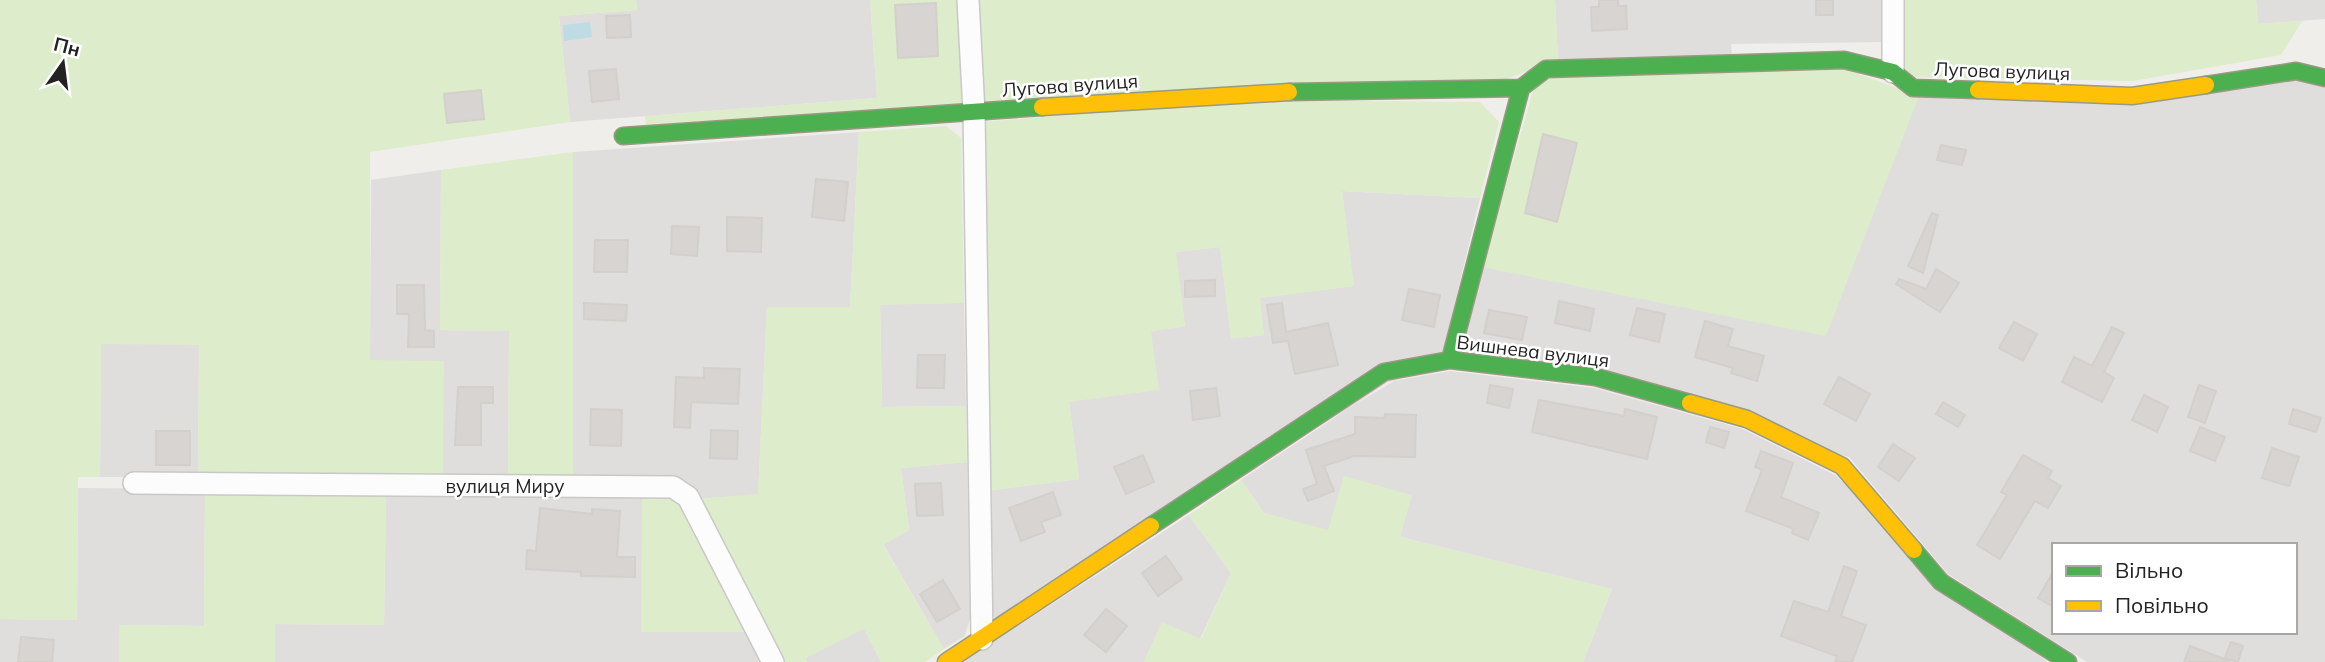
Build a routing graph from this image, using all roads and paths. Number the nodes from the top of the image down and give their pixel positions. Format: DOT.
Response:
graph roads {
  1 [pos="968,0"];
  2 [pos="1892,0"];
  3 [pos="1893,72"];
  4 [pos="2325,78"];
  5 [pos="1521,88"];
  6 [pos="974,112"];
  7 [pos="623,136"];
  8 [pos="1450,360"];
  9 [pos="134,483"];
  10 [pos="982,639"];
  11 [pos="773,662"];
  12 [pos="946,662"];
  13 [pos="2068,662"];
  1 -- 6 [label="street"];
  2 -- 3 [label="street"];
  3 -- 4 [label="street, Лугова вулиця"];
  3 -- 5 [label="street, Лугова вулиця"];
  5 -- 6 [label="street, Лугова вулиця"];
  5 -- 8 [label="street"];
  6 -- 7 [label="street, Лугова вулиця"];
  6 -- 10 [label="street"];
  8 -- 10 [label="street, Вишнева вулиця"];
  8 -- 13 [label="street, Вишнева вулиця"];
  9 -- 11 [label="street, вулиця Миру"];
  10 -- 12 [label="street, Вишнева вулиця"];
}
